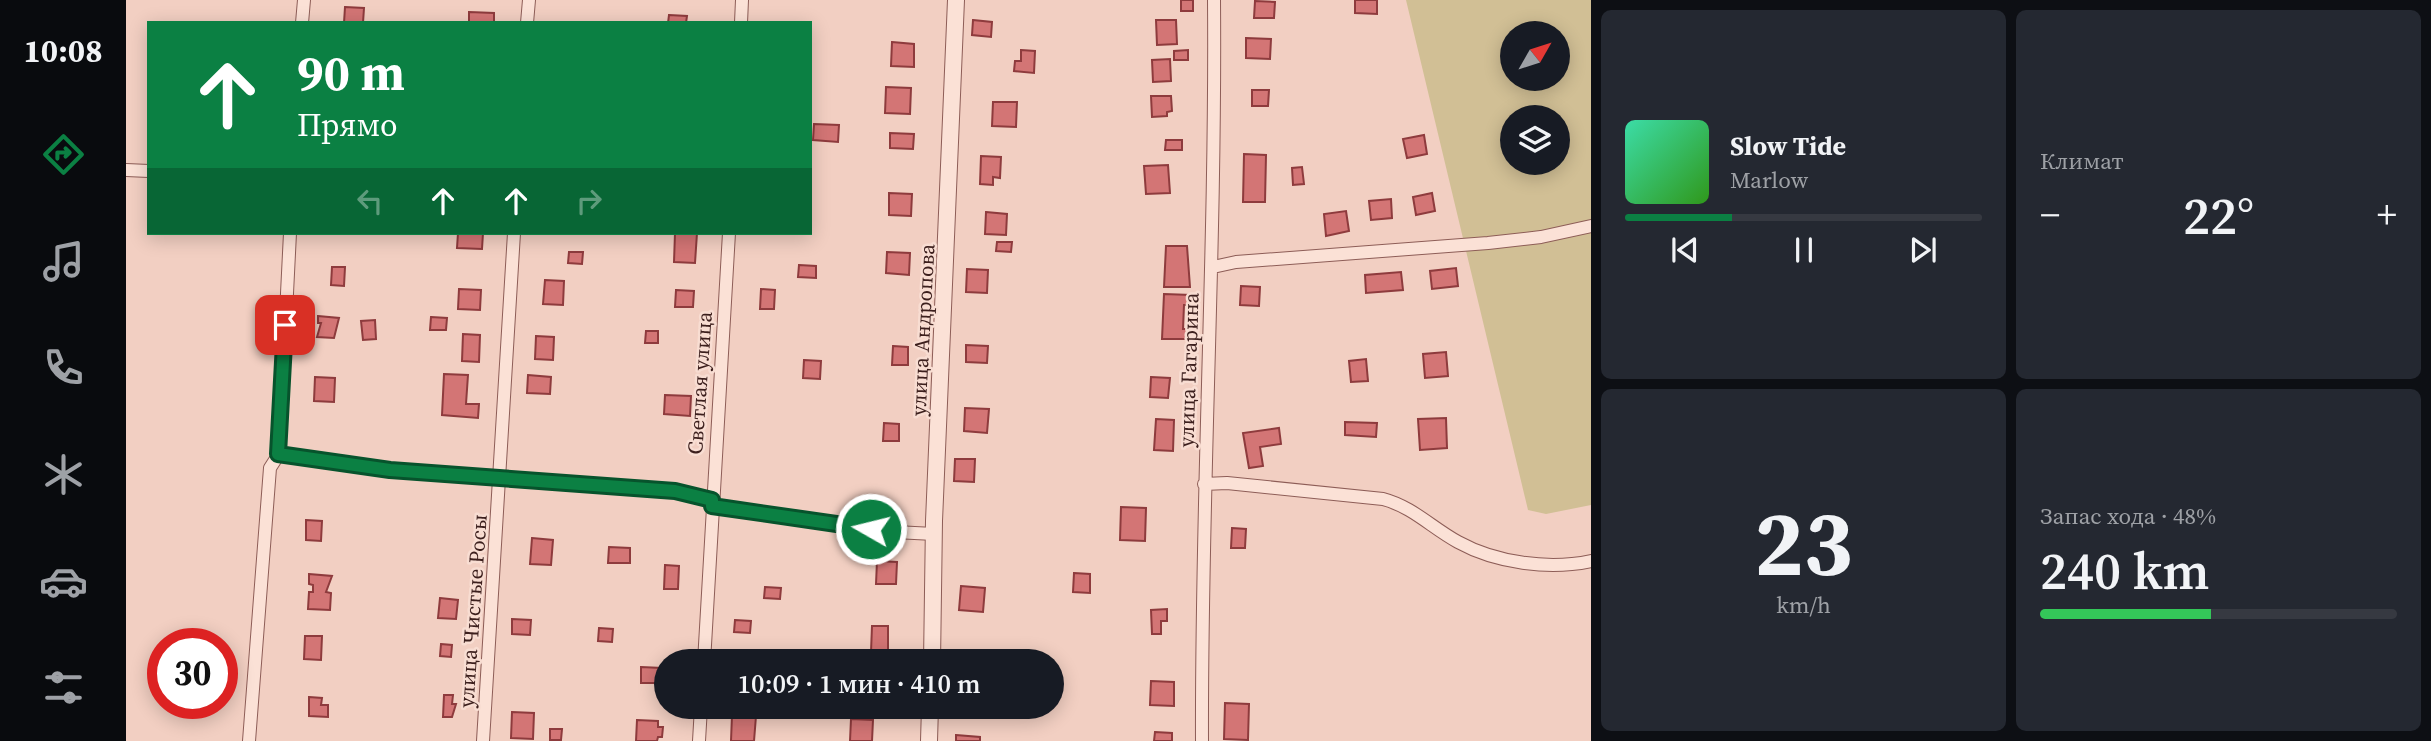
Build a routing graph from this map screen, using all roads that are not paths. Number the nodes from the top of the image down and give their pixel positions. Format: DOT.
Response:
graph roads {
  1 [pos="304,0"];
  2 [pos="529,0"];
  3 [pos="742,0"];
  4 [pos="956,0"];
  5 [pos="1214,0"];
  6 [pos="302,21"];
  7 [pos="527,21"];
  8 [pos="741,21"];
  9 [pos="126,170"];
  10 [pos="147,171"];
  11 [pos="1591,226"];
  12 [pos="290,235"];
  13 [pos="514,235"];
  14 [pos="729,235"];
  15 [pos="1213,267"];
  16 [pos="278,454"];
  17 [pos="500,478"];
  18 [pos="1204,484"];
  19 [pos="712,503"];
  20 [pos="934,534"];
  21 [pos="1591,561"];
  22 [pos="705,649"];
  23 [pos="933,649"];
  24 [pos="700,719"];
  25 [pos="930,719"];
  26 [pos="249,741"];
  27 [pos="483,741"];
  28 [pos="699,741"];
  29 [pos="929,741"];
  30 [pos="1202,741"];
  1 -- 6 [label="street"];
  2 -- 7 [label="street"];
  3 -- 8 [label="street"];
  4 -- 20 [label="street, улица Андропова"];
  5 -- 15 [label="street, улица Гагарина"];
  9 -- 10 [label="street"];
  11 -- 15 [label="street"];
  12 -- 16 [label="street"];
  13 -- 17 [label="street, улица Чистые Росы"];
  14 -- 19 [label="street, Светлая улица"];
  15 -- 18 [label="street, улица Гагарина"];
  16 -- 17 [label="street"];
  16 -- 26 [label="street"];
  17 -- 19 [label="street"];
  17 -- 27 [label="street, улица Чистые Росы"];
  18 -- 21 [label="street"];
  18 -- 30 [label="street, улица Гагарина"];
  19 -- 20 [label="street"];
  19 -- 22 [label="street, Светлая улица"];
  20 -- 23 [label="street, улица Андропова"];
  24 -- 28 [label="street"];
  25 -- 29 [label="street"];
}
